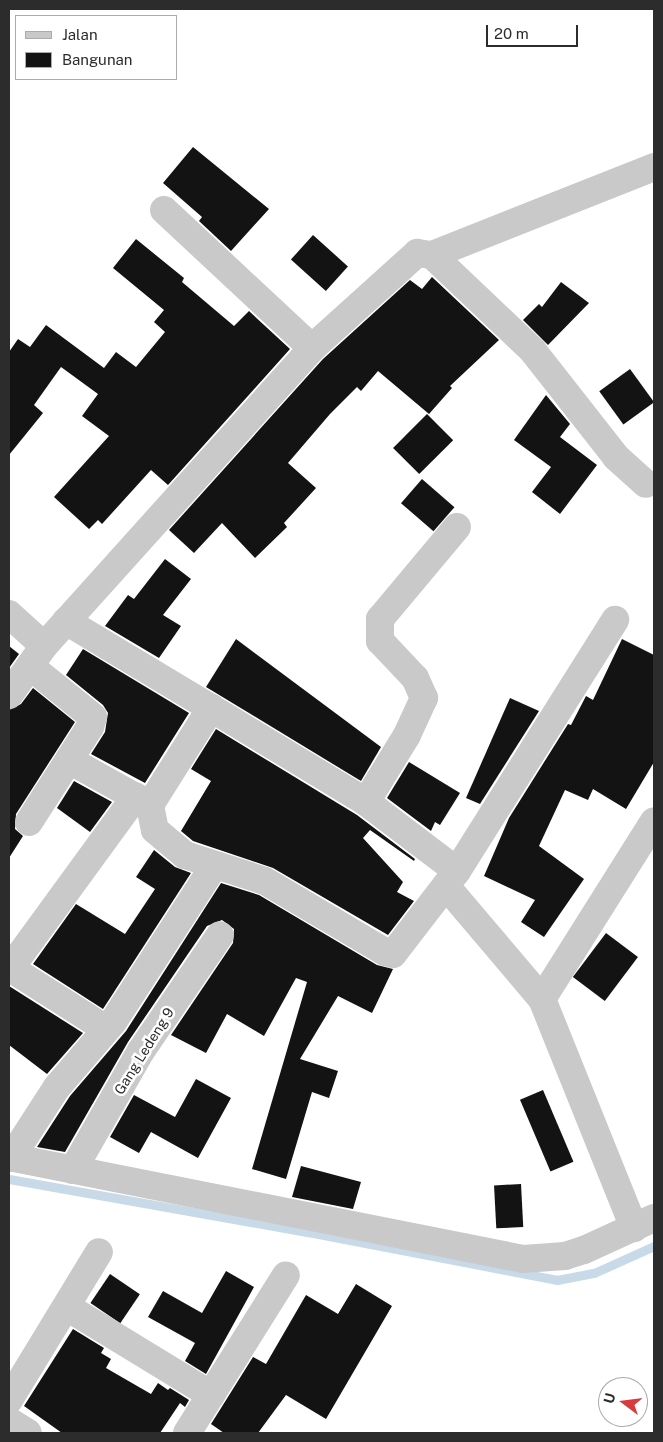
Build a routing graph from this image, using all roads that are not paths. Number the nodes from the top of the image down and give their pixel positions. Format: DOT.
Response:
graph roads {
  1 [pos="654,167"];
  2 [pos="164,210"];
  3 [pos="432,255"];
  4 [pos="312,348"];
  5 [pos="646,484"];
  6 [pos="456,527"];
  7 [pos="9,614"];
  8 [pos="615,620"];
  9 [pos="66,621"];
  10 [pos="37,656"];
  11 [pos="9,695"];
  12 [pos="211,708"];
  13 [pos="69,760"];
  14 [pos="143,800"];
  15 [pos="366,802"];
  16 [pos="654,821"];
  17 [pos="29,822"];
  18 [pos="214,866"];
  19 [pos="452,878"];
  20 [pos="220,935"];
  21 [pos="9,969"];
  22 [pos="542,999"];
  23 [pos="106,1029"];
  24 [pos="10,1158"];
  25 [pos="74,1170"];
  26 [pos="644,1223"];
  27 [pos="99,1252"];
  28 [pos="286,1275"];
  29 [pos="67,1307"];
  30 [pos="211,1395"];
  31 [pos="9,1400"];
  32 [pos="9,1421"];
  33 [pos="28,1433"];
  34 [pos="188,1433"];
  1 -- 3 [label="street"];
  2 -- 4 [label="street"];
  3 -- 4 [label="street"];
  3 -- 5 [label="street"];
  4 -- 9 [label="street"];
  6 -- 15 [label="street"];
  7 -- 10 [label="street"];
  8 -- 19 [label="street"];
  9 -- 10 [label="street"];
  9 -- 12 [label="street"];
  10 -- 11 [label="street"];
  10 -- 13 [label="street"];
  12 -- 14 [label="street"];
  12 -- 15 [label="street"];
  13 -- 14 [label="street"];
  13 -- 17 [label="street"];
  14 -- 18 [label="street"];
  14 -- 21 [label="street"];
  15 -- 19 [label="street"];
  16 -- 22 [label="street"];
  18 -- 19 [label="street"];
  18 -- 23 [label="street"];
  19 -- 22 [label="street"];
  20 -- 25 [label="street, Gang Ledeng 9"];
  21 -- 23 [label="street"];
  22 -- 26 [label="street"];
  23 -- 24 [label="street"];
  24 -- 25 [label="street"];
  25 -- 26 [label="street"];
  27 -- 29 [label="street"];
  28 -- 30 [label="street"];
  29 -- 30 [label="street"];
  29 -- 31 [label="street"];
  30 -- 34 [label="street"];
  32 -- 33 [label="street"];
}
